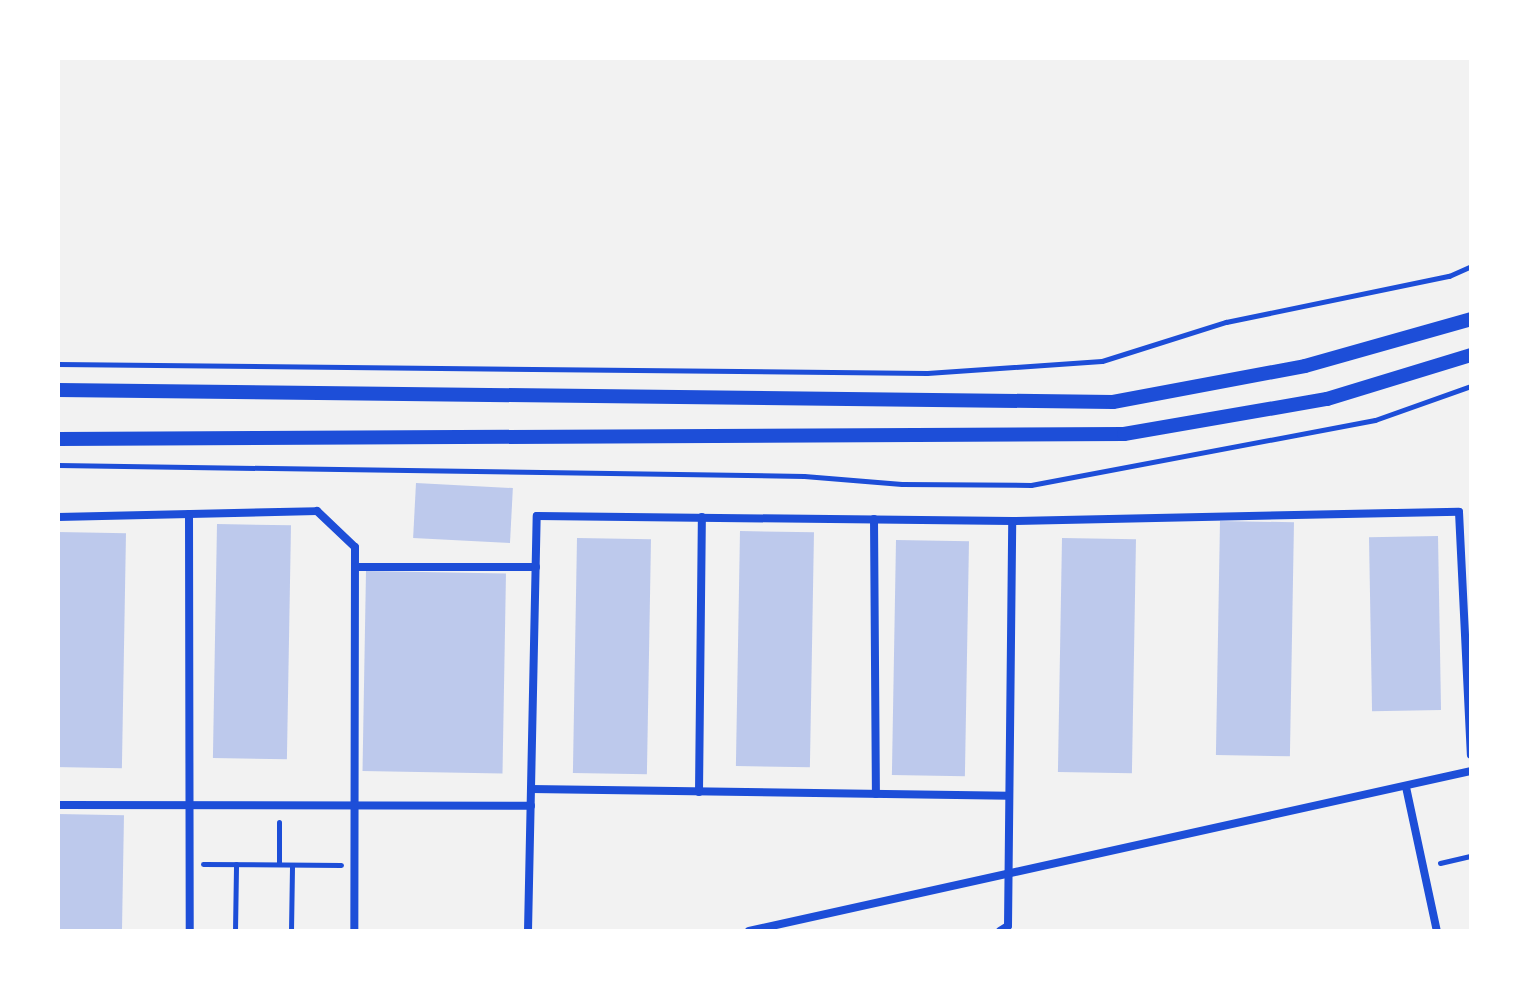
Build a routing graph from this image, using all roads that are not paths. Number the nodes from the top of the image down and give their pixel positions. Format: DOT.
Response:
graph roads {
  1 [pos="1471,319"];
  2 [pos="1471,355"];
  3 [pos="58,390"];
  4 [pos="58,439"];
  5 [pos="189,514"];
  6 [pos="58,517"];
  7 [pos="702,517"];
  8 [pos="874,519"];
  9 [pos="1012,521"];
  10 [pos="355,567"];
  11 [pos="536,567"];
  12 [pos="1471,755"];
  13 [pos="1471,771"];
  14 [pos="1406,787"];
  15 [pos="531,789"];
  16 [pos="699,792"];
  17 [pos="876,794"];
  18 [pos="1009,796"];
  19 [pos="58,805"];
  20 [pos="531,806"];
  21 [pos="354,807"];
  22 [pos="190,808"];
  23 [pos="1009,873"];
  24 [pos="190,931"];
  25 [pos="354,931"];
  26 [pos="528,931"];
  27 [pos="749,931"];
  28 [pos="1000,931"];
  29 [pos="1437,931"];
  1 -- 3 [label="street"];
  2 -- 4 [label="street"];
  5 -- 6 [label="street"];
  5 -- 10 [label="street"];
  5 -- 22 [label="street"];
  7 -- 8 [label="street"];
  7 -- 11 [label="street"];
  7 -- 16 [label="street"];
  8 -- 9 [label="street"];
  8 -- 17 [label="street"];
  9 -- 12 [label="street"];
  9 -- 18 [label="street"];
  10 -- 11 [label="street"];
  10 -- 21 [label="street"];
  11 -- 15 [label="street"];
  13 -- 14 [label="street"];
  14 -- 23 [label="street"];
  14 -- 29 [label="street"];
  15 -- 16 [label="street"];
  15 -- 20 [label="street"];
  16 -- 17 [label="street"];
  17 -- 18 [label="street"];
  18 -- 23 [label="street"];
  19 -- 22 [label="street"];
  20 -- 21 [label="street"];
  20 -- 26 [label="street"];
  21 -- 22 [label="street"];
  21 -- 25 [label="street"];
  22 -- 24 [label="street"];
  23 -- 27 [label="street"];
  23 -- 28 [label="street"];
}
